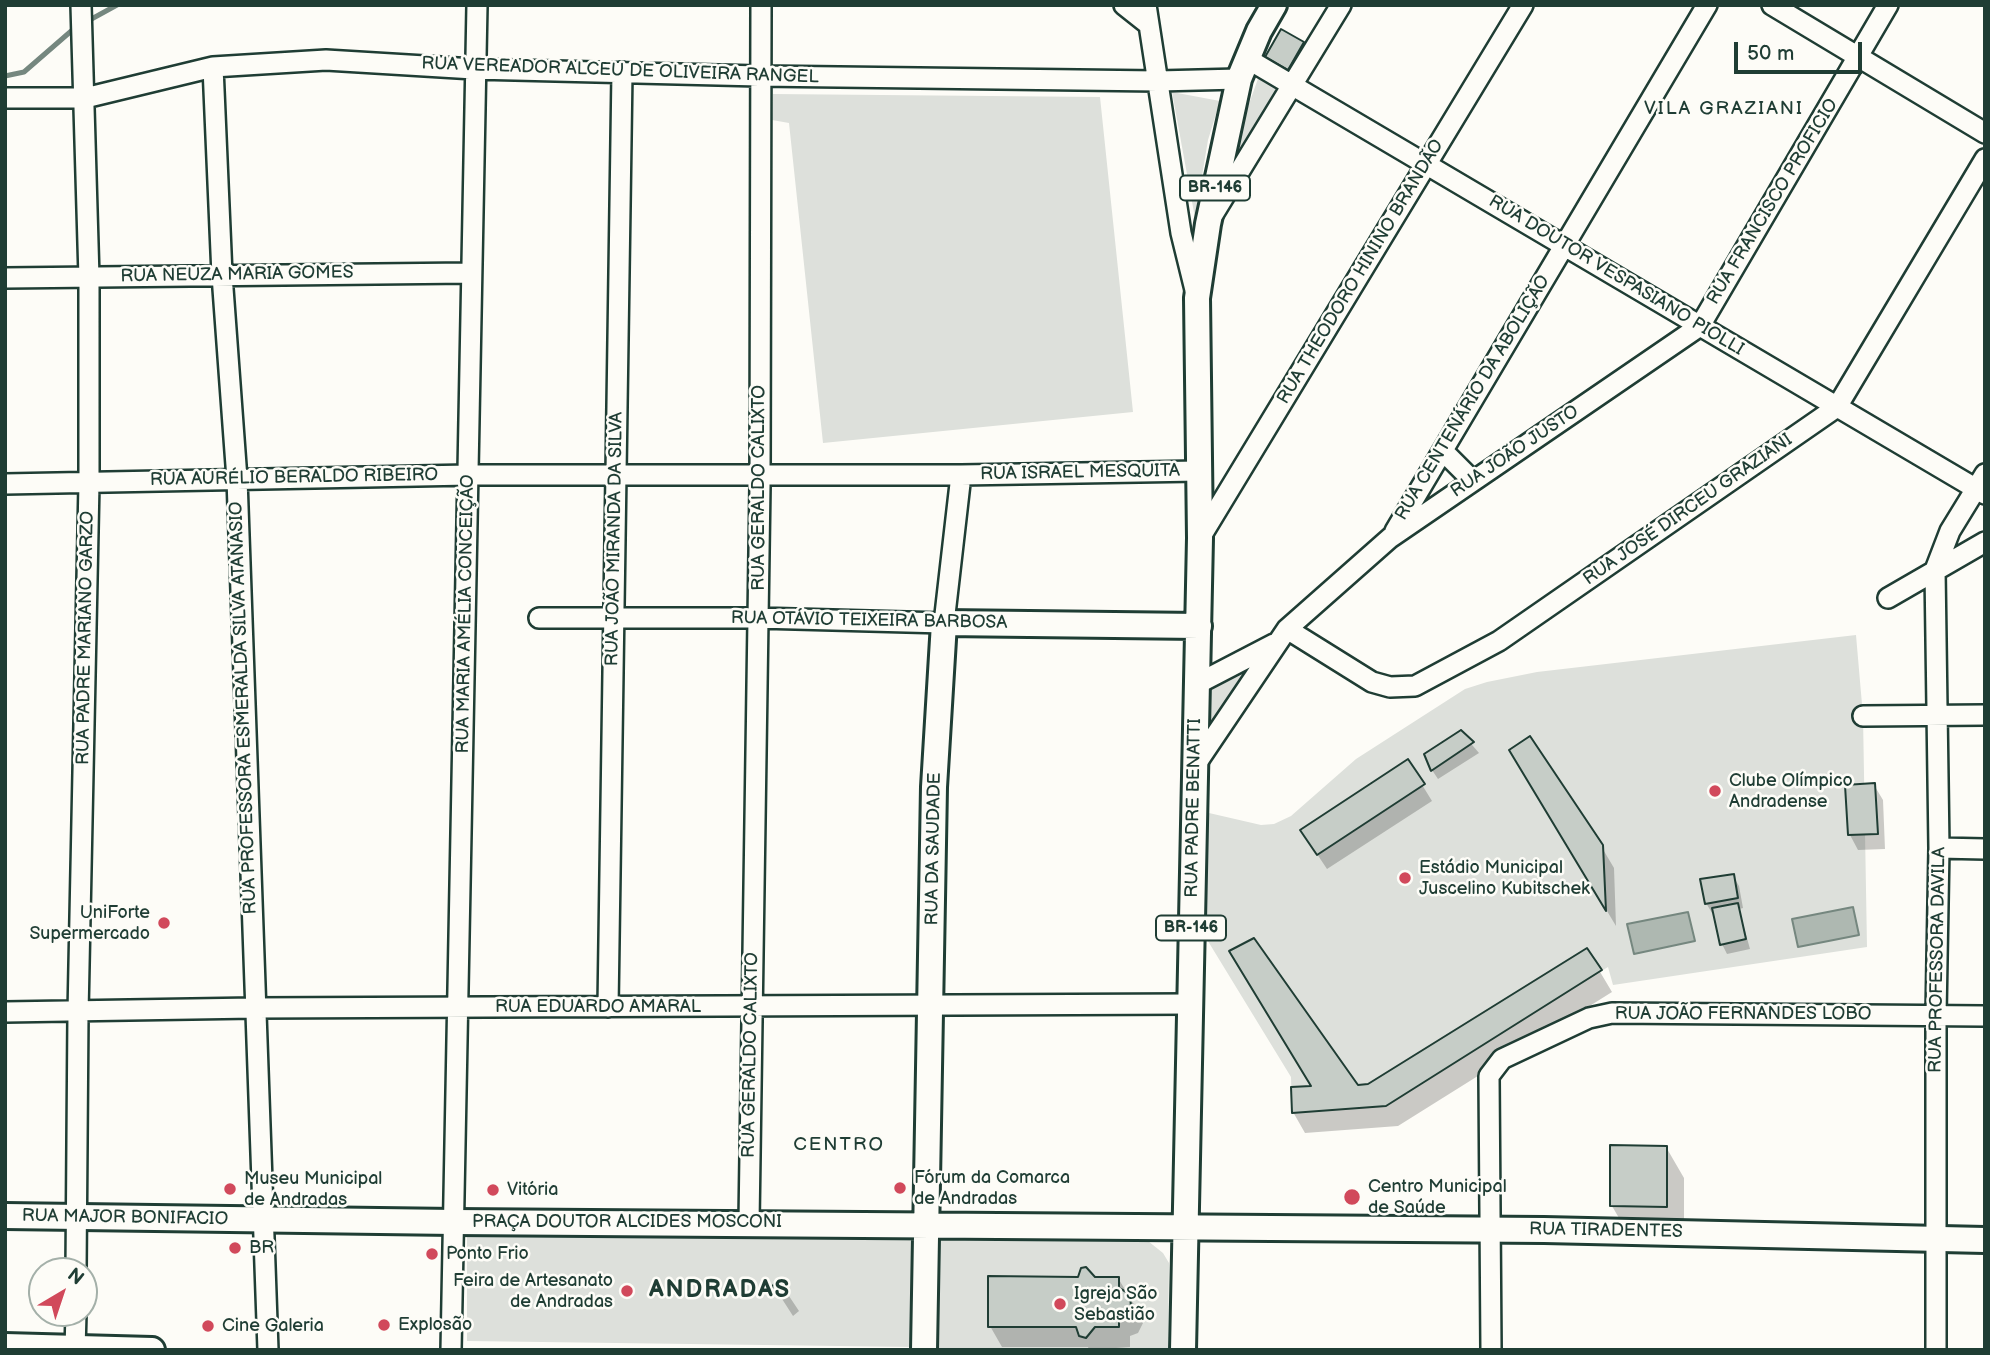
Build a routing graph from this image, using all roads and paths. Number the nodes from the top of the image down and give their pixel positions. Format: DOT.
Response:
graph roads {
  1 [pos="81,5"];
  2 [pos="477,5"];
  3 [pos="761,5"];
  4 [pos="1124,5"];
  5 [pos="1266,5"];
  6 [pos="1275,5"];
  7 [pos="1341,5"];
  8 [pos="1523,5"];
  9 [pos="1707,5"];
  10 [pos="1772,5"];
  11 [pos="1888,5"];
  12 [pos="1147,15"];
  13 [pos="1259,31"];
  14 [pos="1859,57"];
  15 [pos="212,67"];
  16 [pos="1243,68"];
  17 [pos="474,69"];
  18 [pos="622,72"];
  19 [pos="760,76"];
  20 [pos="1158,81"];
  21 [pos="1294,85"];
  22 [pos="5,98"];
  23 [pos="85,98"];
  24 [pos="1985,133"];
  25 [pos="1985,159"];
  26 [pos="1427,164"];
  27 [pos="1208,224"];
  28 [pos="1564,244"];
  29 [pos="1186,250"];
  30 [pos="469,273"];
  31 [pos="222,275"];
  32 [pos="5,278"];
  33 [pos="89,278"];
  34 [pos="1197,298"];
  35 [pos="1700,326"];
  36 [pos="1837,407"];
  37 [pos="1444,452"];
  38 [pos="1199,471"];
  39 [pos="760,474"];
  40 [pos="469,475"];
  41 [pos="616,475"];
  42 [pos="961,475"];
  43 [pos="237,479"];
  44 [pos="1473,481"];
  45 [pos="89,483"];
  46 [pos="5,484"];
  47 [pos="1982,485"];
  48 [pos="1200,538"];
  49 [pos="1390,538"];
  50 [pos="1985,542"];
  51 [pos="1935,570"];
  52 [pos="1888,598"];
  53 [pos="538,618"];
  54 [pos="614,618"];
  55 [pos="758,618"];
  56 [pos="944,623"];
  57 [pos="1199,626"];
  58 [pos="1281,636"];
  59 [pos="1197,684"];
  60 [pos="1937,714"];
  61 [pos="1985,715"];
  62 [pos="1863,716"];
  63 [pos="1194,768"];
  64 [pos="1940,848"];
  65 [pos="1985,849"];
  66 [pos="1190,1004"];
  67 [pos="456,1007"];
  68 [pos="608,1007"];
  69 [pos="751,1007"];
  70 [pos="932,1007"];
  71 [pos="254,1008"];
  72 [pos="5,1012"];
  73 [pos="78,1013"];
  74 [pos="1936,1015"];
  75 [pos="1985,1016"];
  76 [pos="5,1216"];
  77 [pos="77,1218"];
  78 [pos="263,1220"];
  79 [pos="454,1222"];
  80 [pos="749,1222"];
  81 [pos="927,1223"];
  82 [pos="1186,1229"];
  83 [pos="1492,1229"];
  84 [pos="1936,1240"];
  85 [pos="1985,1240"];
  86 [pos="76,1257"];
  87 [pos="76,1327"];
  88 [pos="5,1346"];
  89 [pos="75,1349"];
  90 [pos="152,1350"];
  91 [pos="268,1350"];
  92 [pos="451,1350"];
  93 [pos="924,1350"];
  94 [pos="1183,1350"];
  95 [pos="1491,1350"];
  96 [pos="1936,1350"];
  1 -- 23 [label="street, RUA PADRE MARIANO GARZO"];
  2 -- 17 [label="street, RUA MARIA AMÉLIA CONCEIÇÃO"];
  3 -- 19 [label="street, RUA GERALDO CALIXTO"];
  4 -- 12 [label="street"];
  5 -- 13 [label="street"];
  6 -- 13 [label="main road, BR-146"];
  7 -- 21 [label="street"];
  8 -- 26 [label="street, RUA THEODORO HININO BRANDÃO"];
  9 -- 28 [label="street, RUA CENTENÁRIO DA ABOLIÇÃO"];
  10 -- 14 [label="street"];
  11 -- 14 [label="street, RUA FRANCISCO PROFICIO"];
  12 -- 20 [label="street"];
  13 -- 16 [label="main road, BR-146"];
  14 -- 24 [label="street"];
  14 -- 35 [label="street, RUA FRANCISCO PROFICIO"];
  15 -- 17 [label="street, RUA VEREADOR ALCEU DE OLIVEIRA RANGEL"];
  15 -- 23 [label="street, RUA VEREADOR ALCEU DE OLIVEIRA RANGEL"];
  15 -- 31 [label="street, RUA PROFESSORA ESMERALDA SILVA ATANASIO"];
  16 -- 20 [label="street, RUA VEREADOR ALCEU DE OLIVEIRA RANGEL"];
  16 -- 21 [label="street, RUA DOUTOR VESPASIANO PIOLLI"];
  16 -- 27 [label="main road, BR-146"];
  17 -- 18 [label="street, RUA VEREADOR ALCEU DE OLIVEIRA RANGEL"];
  17 -- 30 [label="street, RUA MARIA AMÉLIA CONCEIÇÃO"];
  18 -- 19 [label="street, RUA VEREADOR ALCEU DE OLIVEIRA RANGEL"];
  18 -- 41 [label="street, RUA JOÃO MIRANDA DA SILVA"];
  19 -- 20 [label="street, RUA VEREADOR ALCEU DE OLIVEIRA RANGEL"];
  19 -- 39 [label="street, RUA GERALDO CALIXTO"];
  20 -- 29 [label="street"];
  21 -- 26 [label="street, RUA DOUTOR VESPASIANO PIOLLI"];
  21 -- 27 [label="street"];
  22 -- 23 [label="street, RUA VEREADOR ALCEU DE OLIVEIRA RANGEL"];
  23 -- 33 [label="street, RUA PADRE MARIANO GARZO"];
  25 -- 36 [label="street, RUA JOSÉ DIRCEU GRAZIANI"];
  26 -- 28 [label="street, RUA DOUTOR VESPASIANO PIOLLI"];
  26 -- 48 [label="street, RUA THEODORO HININO BRANDÃO"];
  27 -- 29 [label="street"];
  27 -- 34 [label="main road, BR-146"];
  28 -- 35 [label="street, RUA DOUTOR VESPASIANO PIOLLI"];
  28 -- 37 [label="street, RUA CENTENÁRIO DA ABOLIÇÃO"];
  29 -- 34 [label="street"];
  30 -- 31 [label="street, RUA NEUZA MARIA GOMES"];
  30 -- 40 [label="street, RUA MARIA AMÉLIA CONCEIÇÃO"];
  31 -- 33 [label="street, RUA NEUZA MARIA GOMES"];
  31 -- 43 [label="street, RUA PROFESSORA ESMERALDA SILVA ATANASIO"];
  32 -- 33 [label="street, RUA NEUZA MARIA GOMES"];
  33 -- 45 [label="street, RUA PADRE MARIANO GARZO"];
  34 -- 38 [label="main road, BR-146"];
  35 -- 36 [label="street, RUA DOUTOR VESPASIANO PIOLLI"];
  35 -- 44 [label="street, RUA JOÃO JUSTO"];
  36 -- 47 [label="street, RUA DOUTOR VESPASIANO PIOLLI"];
  36 -- 58 [label="street, RUA JOSÉ DIRCEU GRAZIANI"];
  37 -- 44 [label="street"];
  37 -- 49 [label="street, RUA CENTENÁRIO DA ABOLIÇÃO"];
  38 -- 42 [label="street, RUA ISRAEL MESQUITA"];
  38 -- 48 [label="main road, RUA PADRE BENATTI / BR-146"];
  39 -- 41 [label="street, RUA AURÉLIO BERALDO RIBEIRO"];
  39 -- 42 [label="street, RUA AURÉLIO BERALDO RIBEIRO"];
  39 -- 55 [label="street, RUA GERALDO CALIXTO"];
  40 -- 41 [label="street, RUA AURÉLIO BERALDO RIBEIRO"];
  40 -- 43 [label="street, RUA AURÉLIO BERALDO RIBEIRO"];
  40 -- 67 [label="street, RUA MARIA AMÉLIA CONCEIÇÃO"];
  41 -- 54 [label="street, RUA JOÃO MIRANDA DA SILVA"];
  42 -- 56 [label="street, RUA DA SAUDADE"];
  43 -- 45 [label="street, RUA AURÉLIO BERALDO RIBEIRO"];
  43 -- 71 [label="street, RUA PROFESSORA ESMERALDA SILVA ATANASIO"];
  44 -- 49 [label="street, RUA JOÃO JUSTO"];
  45 -- 46 [label="street, RUA AURÉLIO BERALDO RIBEIRO"];
  45 -- 73 [label="street, RUA PADRE MARIANO GARZO"];
  47 -- 51 [label="street"];
  48 -- 57 [label="main road, RUA PADRE BENATTI / BR-146"];
  49 -- 58 [label="street, RUA JOÃO JUSTO"];
  50 -- 51 [label="street"];
  51 -- 52 [label="street"];
  51 -- 60 [label="street, RUA PROFESSORA DAVILA"];
  53 -- 54 [label="street, RUA OTÁVIO TEIXEIRA BARBOSA"];
  54 -- 55 [label="street, RUA OTÁVIO TEIXEIRA BARBOSA"];
  54 -- 68 [label="street, RUA JOÃO MIRANDA DA SILVA"];
  55 -- 56 [label="street, RUA OTÁVIO TEIXEIRA BARBOSA"];
  55 -- 69 [label="street, RUA GERALDO CALIXTO"];
  56 -- 57 [label="main road, RUA OTÁVIO TEIXEIRA BARBOSA"];
  56 -- 70 [label="main road, RUA DA SAUDADE"];
  57 -- 59 [label="main road, RUA PADRE BENATTI / BR-146"];
  58 -- 59 [label="street"];
  58 -- 63 [label="street"];
  59 -- 63 [label="main road, RUA PADRE BENATTI / BR-146"];
  60 -- 61 [label="street"];
  60 -- 62 [label="street"];
  60 -- 64 [label="street, RUA PROFESSORA DAVILA"];
  63 -- 66 [label="main road, RUA PADRE BENATTI / BR-146"];
  64 -- 65 [label="street"];
  64 -- 74 [label="street, RUA PROFESSORA DAVILA"];
  66 -- 70 [label="street, RUA EDUARDO AMARAL"];
  66 -- 82 [label="main road, RUA PADRE BENATTI / BR-146"];
  67 -- 68 [label="street, RUA EDUARDO AMARAL"];
  67 -- 71 [label="street, RUA EDUARDO AMARAL"];
  67 -- 79 [label="street, RUA MARIA AMÉLIA CONCEIÇÃO"];
  68 -- 69 [label="street, RUA EDUARDO AMARAL"];
  69 -- 70 [label="street, RUA EDUARDO AMARAL"];
  69 -- 80 [label="street, RUA GERALDO CALIXTO"];
  70 -- 81 [label="main road, RUA DA SAUDADE"];
  71 -- 73 [label="street, RUA EDUARDO AMARAL"];
  71 -- 78 [label="street, RUA PROFESSORA ESMERALDA SILVA ATANASIO"];
  72 -- 73 [label="street, RUA EDUARDO AMARAL"];
  73 -- 77 [label="street, RUA PADRE MARIANO GARZO"];
  74 -- 75 [label="street, RUA JOÃO FERNANDES LOBO"];
  74 -- 83 [label="street, RUA JOÃO FERNANDES LOBO"];
  74 -- 84 [label="street, RUA PROFESSORA DAVILA"];
  76 -- 77 [label="main road, RUA MAJOR BONIFACIO"];
  77 -- 78 [label="main road, RUA MAJOR BONIFACIO"];
  77 -- 86 [label="street, RUA PADRE MARIANO GARZO"];
  78 -- 79 [label="main road, RUA MAJOR BONIFACIO"];
  78 -- 91 [label="street, RUA PROFESSORA ESMERALDA SILVA ATANASIO"];
  79 -- 80 [label="main road, PRAÇA DOUTOR ALCIDES MOSCONI"];
  79 -- 92 [label="street, PRAÇA DOUTOR ALCIDES MOSCONI"];
  80 -- 81 [label="main road, PRAÇA DOUTOR ALCIDES MOSCONI"];
  81 -- 82 [label="main road, PRAÇA DOUTOR ALCIDES MOSCONI"];
  81 -- 93 [label="main road, RUA DA SAUDADE"];
  82 -- 83 [label="main road, RUA TIRADENTES"];
  82 -- 94 [label="main road, BR-146"];
  83 -- 84 [label="main road, RUA TIRADENTES"];
  83 -- 95 [label="street"];
  84 -- 85 [label="main road, RUA TIRADENTES"];
  84 -- 96 [label="street, RUA PROFESSORA DAVILA"];
  87 -- 89 [label="street"];
  88 -- 89 [label="main road"];
  89 -- 90 [label="main road"];
}
